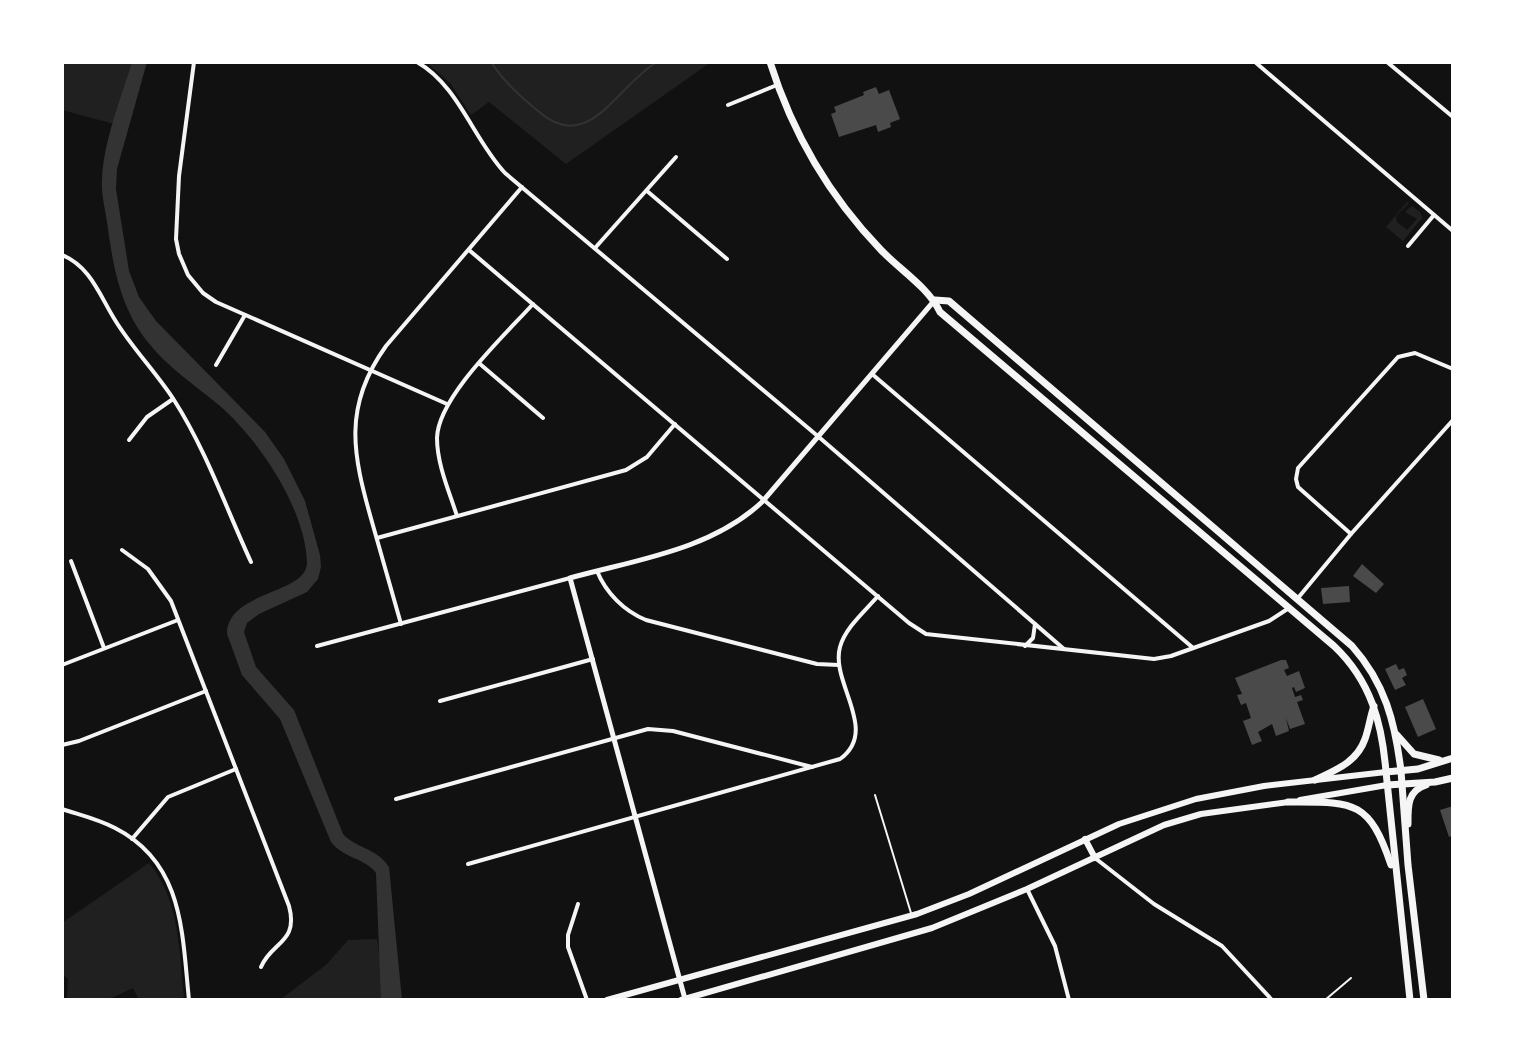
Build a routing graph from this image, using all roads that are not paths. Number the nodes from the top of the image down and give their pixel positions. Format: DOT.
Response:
graph roads {
  1 [pos="194,62"];
  2 [pos="417,62"];
  3 [pos="770,62"];
  4 [pos="1255,62"];
  5 [pos="1387,62"];
  6 [pos="778,85"];
  7 [pos="728,105"];
  8 [pos="1453,117"];
  9 [pos="676,157"];
  10 [pos="522,187"];
  11 [pos="647,191"];
  12 [pos="1434,215"];
  13 [pos="1453,231"];
  14 [pos="1408,246"];
  15 [pos="595,248"];
  16 [pos="469,250"];
  17 [pos="62,255"];
  18 [pos="727,259"];
  19 [pos="935,300"];
  20 [pos="533,304"];
  21 [pos="245,315"];
  22 [pos="1015,358"];
  23 [pos="480,364"];
  24 [pos="216,365"];
  25 [pos="371,369"];
  26 [pos="1006,369"];
  27 [pos="1453,369"];
  28 [pos="872,374"];
  29 [pos="173,399"];
  30 [pos="447,404"];
  31 [pos="543,418"];
  32 [pos="1453,420"];
  33 [pos="675,424"];
  34 [pos="818,436"];
  35 [pos="129,440"];
  36 [pos="764,500"];
  37 [pos="457,516"];
  38 [pos="1351,534"];
  39 [pos="377,539"];
  40 [pos="122,550"];
  41 [pos="71,561"];
  42 [pos="251,562"];
  43 [pos="597,571"];
  44 [pos="570,578"];
  45 [pos="878,596"];
  46 [pos="1298,598"];
  47 [pos="1289,608"];
  48 [pos="178,620"];
  49 [pos="401,624"];
  50 [pos="1035,624"];
  51 [pos="317,646"];
  52 [pos="1025,646"];
  53 [pos="104,648"];
  54 [pos="1193,648"];
  55 [pos="1065,650"];
  56 [pos="593,659"];
  57 [pos="62,665"];
  58 [pos="839,665"];
  59 [pos="206,691"];
  60 [pos="440,701"];
  61 [pos="1374,706"];
  62 [pos="1396,733"];
  63 [pos="614,739"];
  64 [pos="62,745"];
  65 [pos="1449,759"];
  66 [pos="814,768"];
  67 [pos="236,769"];
  68 [pos="1401,771"];
  69 [pos="1386,772"];
  70 [pos="1453,778"];
  71 [pos="1315,780"];
  72 [pos="1435,782"];
  73 [pos="1387,785"];
  74 [pos="1402,785"];
  75 [pos="1264,786"];
  76 [pos="875,795"];
  77 [pos="396,799"];
  78 [pos="1288,802"];
  79 [pos="1266,805"];
  80 [pos="62,809"];
  81 [pos="636,816"];
  82 [pos="1407,830"];
  83 [pos="132,839"];
  84 [pos="1085,839"];
  85 [pos="1095,858"];
  86 [pos="468,864"];
  87 [pos="1395,876"];
  88 [pos="1027,889"];
  89 [pos="578,904"];
  90 [pos="912,916"];
  91 [pos="914,935"];
  92 [pos="261,967"];
  93 [pos="1351,978"];
  94 [pos="680,980"];
  95 [pos="189,1000"];
  96 [pos="587,1000"];
  97 [pos="607,1000"];
  98 [pos="683,1000"];
  99 [pos="1069,1000"];
  100 [pos="1272,1000"];
  101 [pos="1325,1000"];
  102 [pos="1410,1000"];
  103 [pos="1424,1000"];
  1 -- 21 [label="street"];
  2 -- 10 [label="street"];
  3 -- 6 [label="main road"];
  4 -- 12 [label="street"];
  5 -- 8 [label="street"];
  6 -- 7 [label="street"];
  6 -- 19 [label="main road"];
  9 -- 11 [label="street"];
  10 -- 15 [label="street"];
  10 -- 16 [label="street"];
  11 -- 15 [label="street"];
  11 -- 18 [label="street"];
  12 -- 13 [label="street"];
  12 -- 14 [label="street"];
  15 -- 34 [label="street"];
  16 -- 20 [label="street"];
  16 -- 25 [label="street"];
  17 -- 29 [label="street"];
  19 -- 22 [label="main road"];
  19 -- 26 [label="main road"];
  19 -- 28 [label="street"];
  20 -- 23 [label="street"];
  20 -- 33 [label="street"];
  21 -- 24 [label="street"];
  21 -- 25 [label="street"];
  22 -- 26 [label="main road"];
  22 -- 46 [label="main road"];
  23 -- 30 [label="street"];
  23 -- 31 [label="street"];
  25 -- 30 [label="street"];
  25 -- 39 [label="street"];
  26 -- 47 [label="main road"];
  27 -- 38 [label="street"];
  28 -- 34 [label="street"];
  28 -- 54 [label="street"];
  29 -- 35 [label="street"];
  29 -- 42 [label="street"];
  30 -- 37 [label="street"];
  32 -- 38 [label="street"];
  33 -- 36 [label="street"];
  33 -- 37 [label="street"];
  34 -- 36 [label="street"];
  34 -- 50 [label="street"];
  36 -- 43 [label="street"];
  36 -- 45 [label="street"];
  37 -- 39 [label="street"];
  38 -- 46 [label="street"];
  39 -- 49 [label="street"];
  40 -- 48 [label="street"];
  41 -- 53 [label="street"];
  43 -- 44 [label="street"];
  43 -- 58 [label="street"];
  44 -- 49 [label="street"];
  44 -- 56 [label="street"];
  45 -- 52 [label="street"];
  45 -- 58 [label="street"];
  46 -- 47 [label="main road"];
  46 -- 62 [label="main road"];
  47 -- 54 [label="street"];
  47 -- 61 [label="main road"];
  48 -- 53 [label="street"];
  48 -- 59 [label="street"];
  49 -- 51 [label="street"];
  50 -- 52 [label="street"];
  50 -- 55 [label="street"];
  52 -- 55 [label="street"];
  53 -- 57 [label="street"];
  54 -- 55 [label="street"];
  56 -- 60 [label="street"];
  56 -- 63 [label="street"];
  58 -- 66 [label="street"];
  59 -- 64 [label="street"];
  59 -- 67 [label="street"];
  61 -- 69 [label="main road"];
  61 -- 71 [label="main road"];
  62 -- 65 [label="main road"];
  62 -- 68 [label="main road"];
  63 -- 66 [label="street"];
  63 -- 77 [label="street"];
  63 -- 81 [label="street"];
  65 -- 68 [label="main road"];
  66 -- 81 [label="street"];
  67 -- 83 [label="street"];
  67 -- 92 [label="street"];
  68 -- 69 [label="main road"];
  68 -- 74 [label="main road"];
  69 -- 71 [label="main road"];
  69 -- 73 [label="main road"];
  70 -- 72 [label="main road"];
  71 -- 75 [label="main road"];
  72 -- 74 [label="main road"];
  72 -- 82 [label="main road"];
  73 -- 74 [label="main road"];
  73 -- 78 [label="main road"];
  73 -- 87 [label="main road"];
  74 -- 82 [label="main road"];
  75 -- 79 [label="main road"];
  75 -- 84 [label="main road"];
  76 -- 90 [label="lane"];
  78 -- 79 [label="main road"];
  78 -- 87 [label="main road"];
  79 -- 85 [label="main road"];
  80 -- 83 [label="street"];
  81 -- 86 [label="street"];
  81 -- 94 [label="street"];
  82 -- 103 [label="main road"];
  83 -- 95 [label="street"];
  84 -- 85 [label="main road"];
  84 -- 90 [label="main road"];
  85 -- 88 [label="main road"];
  85 -- 100 [label="street"];
  87 -- 102 [label="main road"];
  88 -- 91 [label="main road"];
  88 -- 99 [label="street"];
  89 -- 96 [label="street"];
  90 -- 91 [label="main road"];
  90 -- 94 [label="main road"];
  91 -- 98 [label="main road"];
  93 -- 101 [label="lane"];
  94 -- 97 [label="main road"];
  94 -- 98 [label="street"];
}
